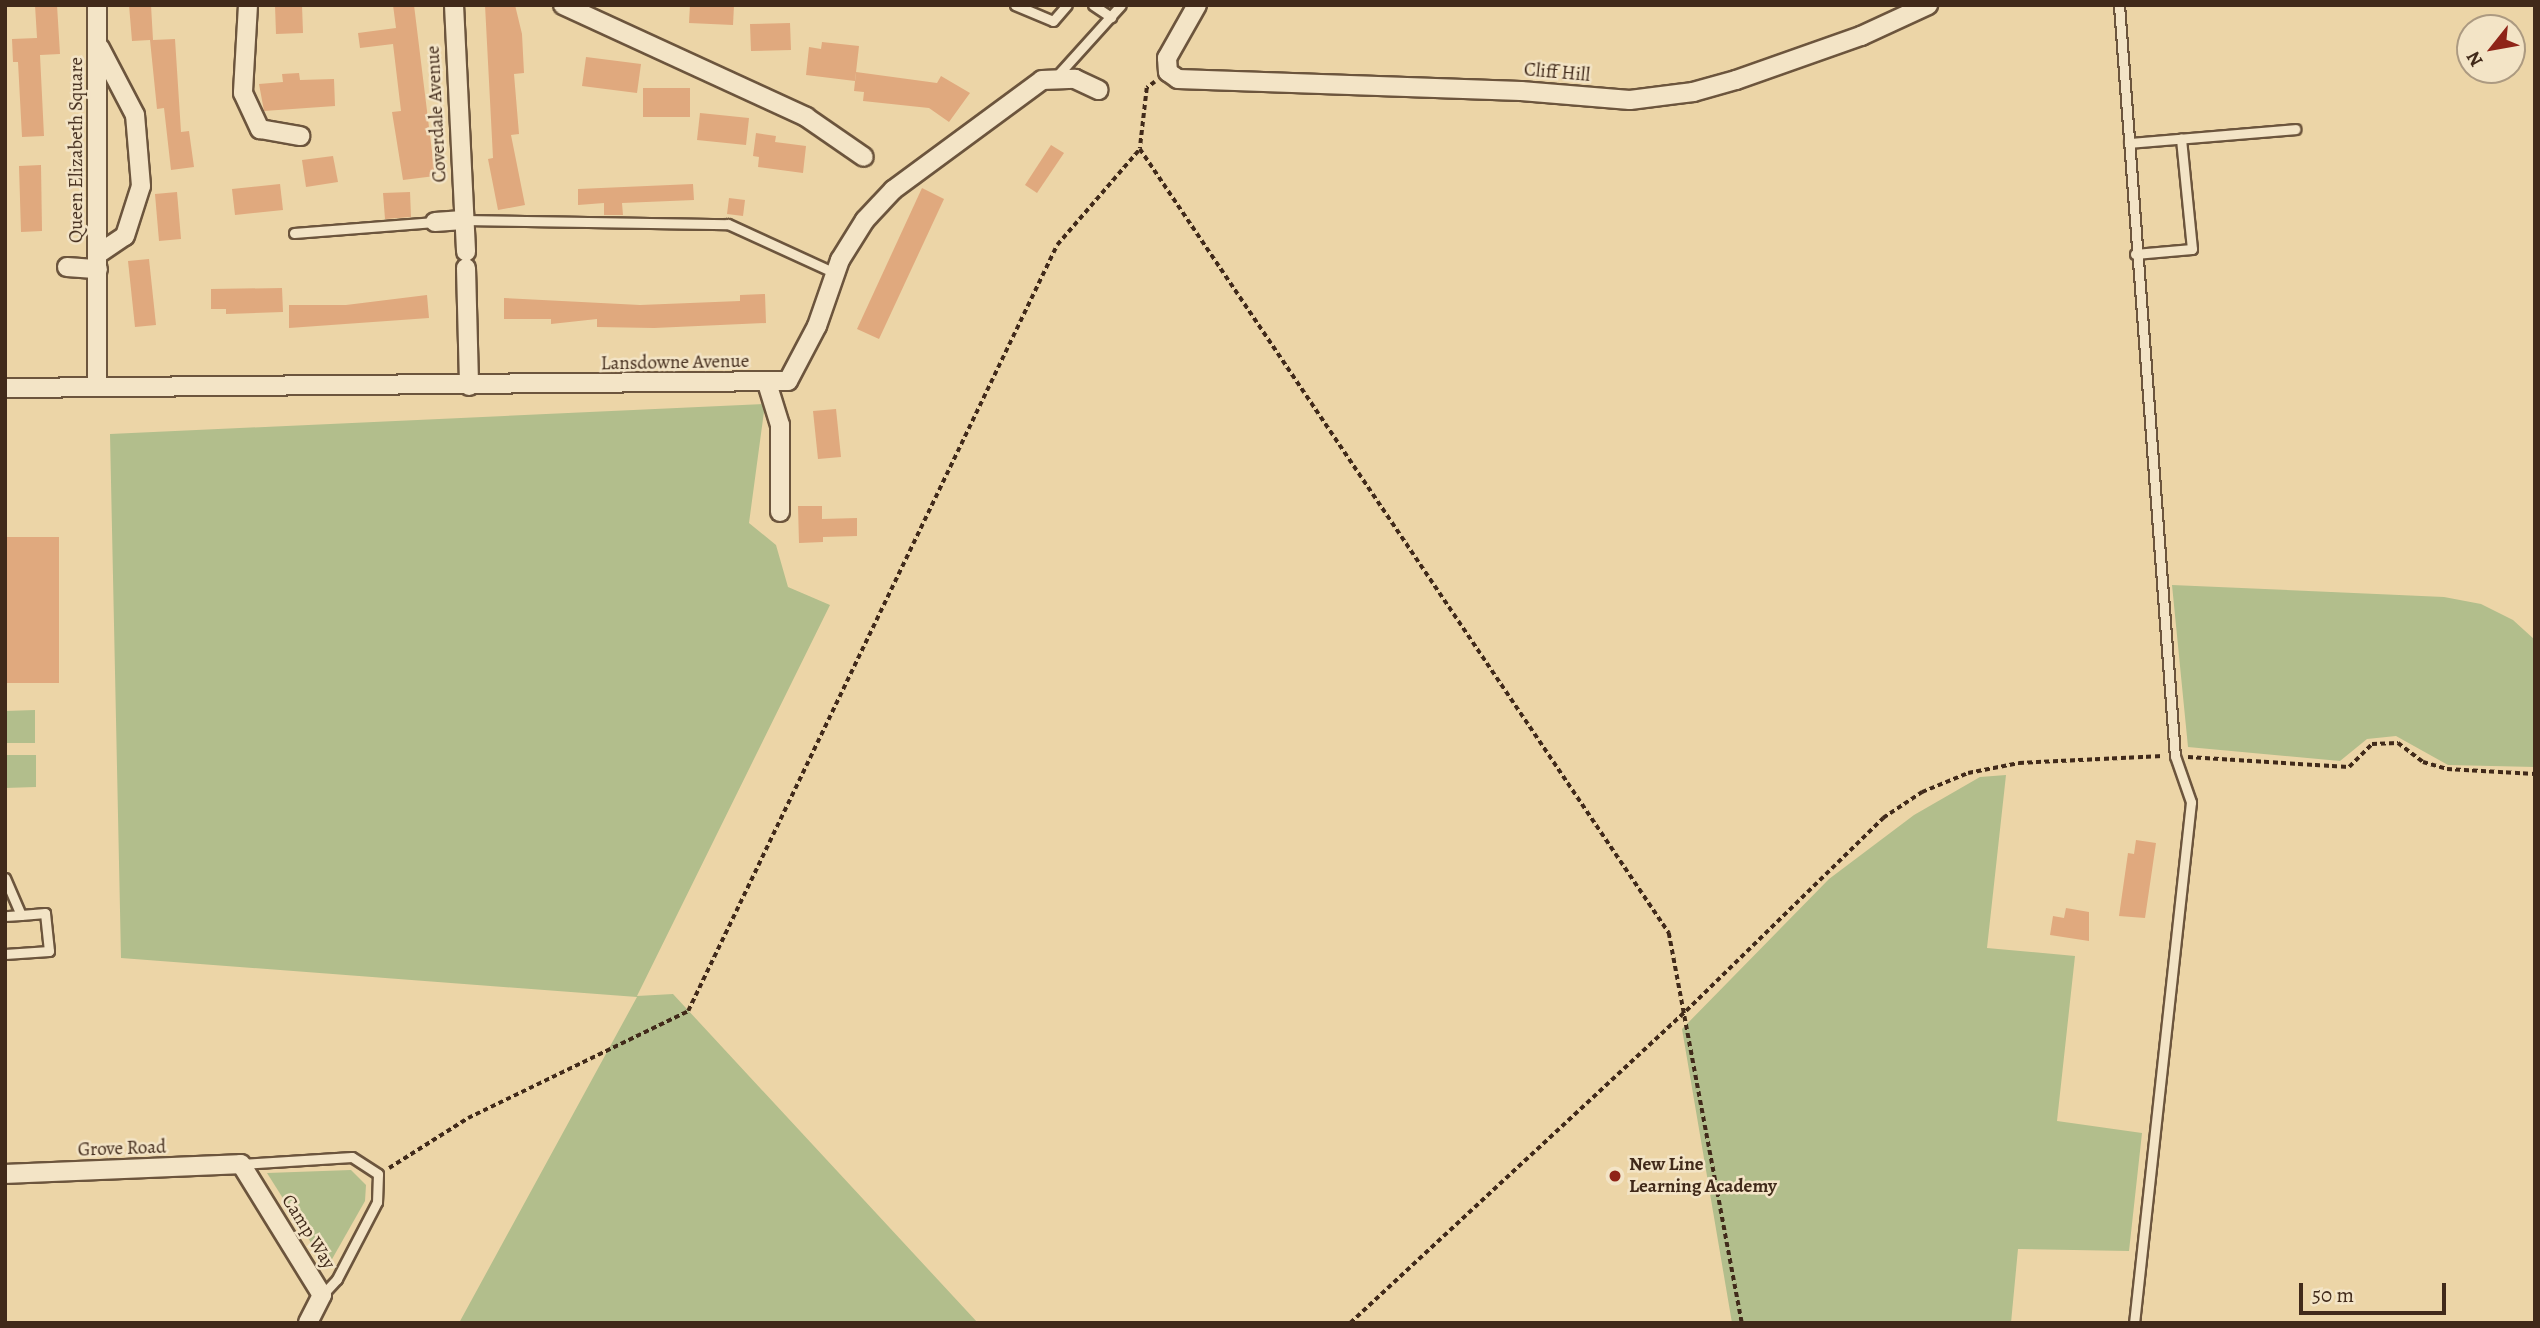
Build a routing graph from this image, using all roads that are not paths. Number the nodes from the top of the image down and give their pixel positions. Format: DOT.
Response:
graph roads {
  1 [pos="97,5"];
  2 [pos="248,5"];
  3 [pos="454,5"];
  4 [pos="562,5"];
  5 [pos="1015,5"];
  6 [pos="1067,5"];
  7 [pos="1093,5"];
  8 [pos="1121,5"];
  9 [pos="1197,5"];
  10 [pos="1928,5"];
  11 [pos="2119,5"];
  12 [pos="1111,17"];
  13 [pos="99,45"];
  14 [pos="1055,78"];
  15 [pos="1099,90"];
  16 [pos="2295,129"];
  17 [pos="300,136"];
  18 [pos="2181,139"];
  19 [pos="2129,143"];
  20 [pos="863,157"];
  21 [pos="463,220"];
  22 [pos="435,222"];
  23 [pos="294,233"];
  24 [pos="2135,254"];
  25 [pos="98,261"];
  26 [pos="67,267"];
  27 [pos="835,273"];
  28 [pos="767,383"];
  29 [pos="469,386"];
  30 [pos="97,387"];
  31 [pos="5,388"];
  32 [pos="780,512"];
  33 [pos="5,878"];
  34 [pos="21,915"];
  35 [pos="5,916"];
  36 [pos="5,954"];
  37 [pos="241,1164"];
  38 [pos="5,1174"];
  39 [pos="322,1296"];
  40 [pos="308,1323"];
  41 [pos="2134,1323"];
  1 -- 13 [label="street, Queen Elizabeth Square"];
  2 -- 17 [label="street"];
  3 -- 21 [label="street, Coverdale Avenue"];
  4 -- 20 [label="street"];
  5 -- 6 [label="lane"];
  7 -- 12 [label="lane"];
  8 -- 12 [label="lane"];
  9 -- 10 [label="street, Cliff Hill"];
  11 -- 19 [label="lane"];
  12 -- 14 [label="lane"];
  13 -- 25 [label="street, Queen Elizabeth Square"];
  13 -- 25 [label="street, Queen Elizabeth Square"];
  14 -- 15 [label="street"];
  14 -- 27 [label="street, Lansdowne Avenue"];
  16 -- 18 [label="lane"];
  18 -- 19 [label="lane"];
  18 -- 24 [label="lane"];
  19 -- 24 [label="lane"];
  21 -- 22 [label="street"];
  21 -- 27 [label="lane"];
  21 -- 29 [label="street, Coverdale Avenue"];
  22 -- 23 [label="lane"];
  24 -- 41 [label="lane"];
  25 -- 26 [label="street, Queen Elizabeth Square"];
  25 -- 30 [label="street, Queen Elizabeth Square"];
  27 -- 28 [label="street, Lansdowne Avenue"];
  28 -- 29 [label="street, Lansdowne Avenue"];
  28 -- 32 [label="street"];
  29 -- 30 [label="street, Lansdowne Avenue"];
  30 -- 31 [label="street"];
  33 -- 34 [label="lane"];
  34 -- 35 [label="lane"];
  34 -- 36 [label="lane"];
  37 -- 38 [label="street, Grove Road"];
  37 -- 39 [label="street, Camp Way"];
  37 -- 39 [label="lane"];
  39 -- 40 [label="street, Camp Way"];
}
